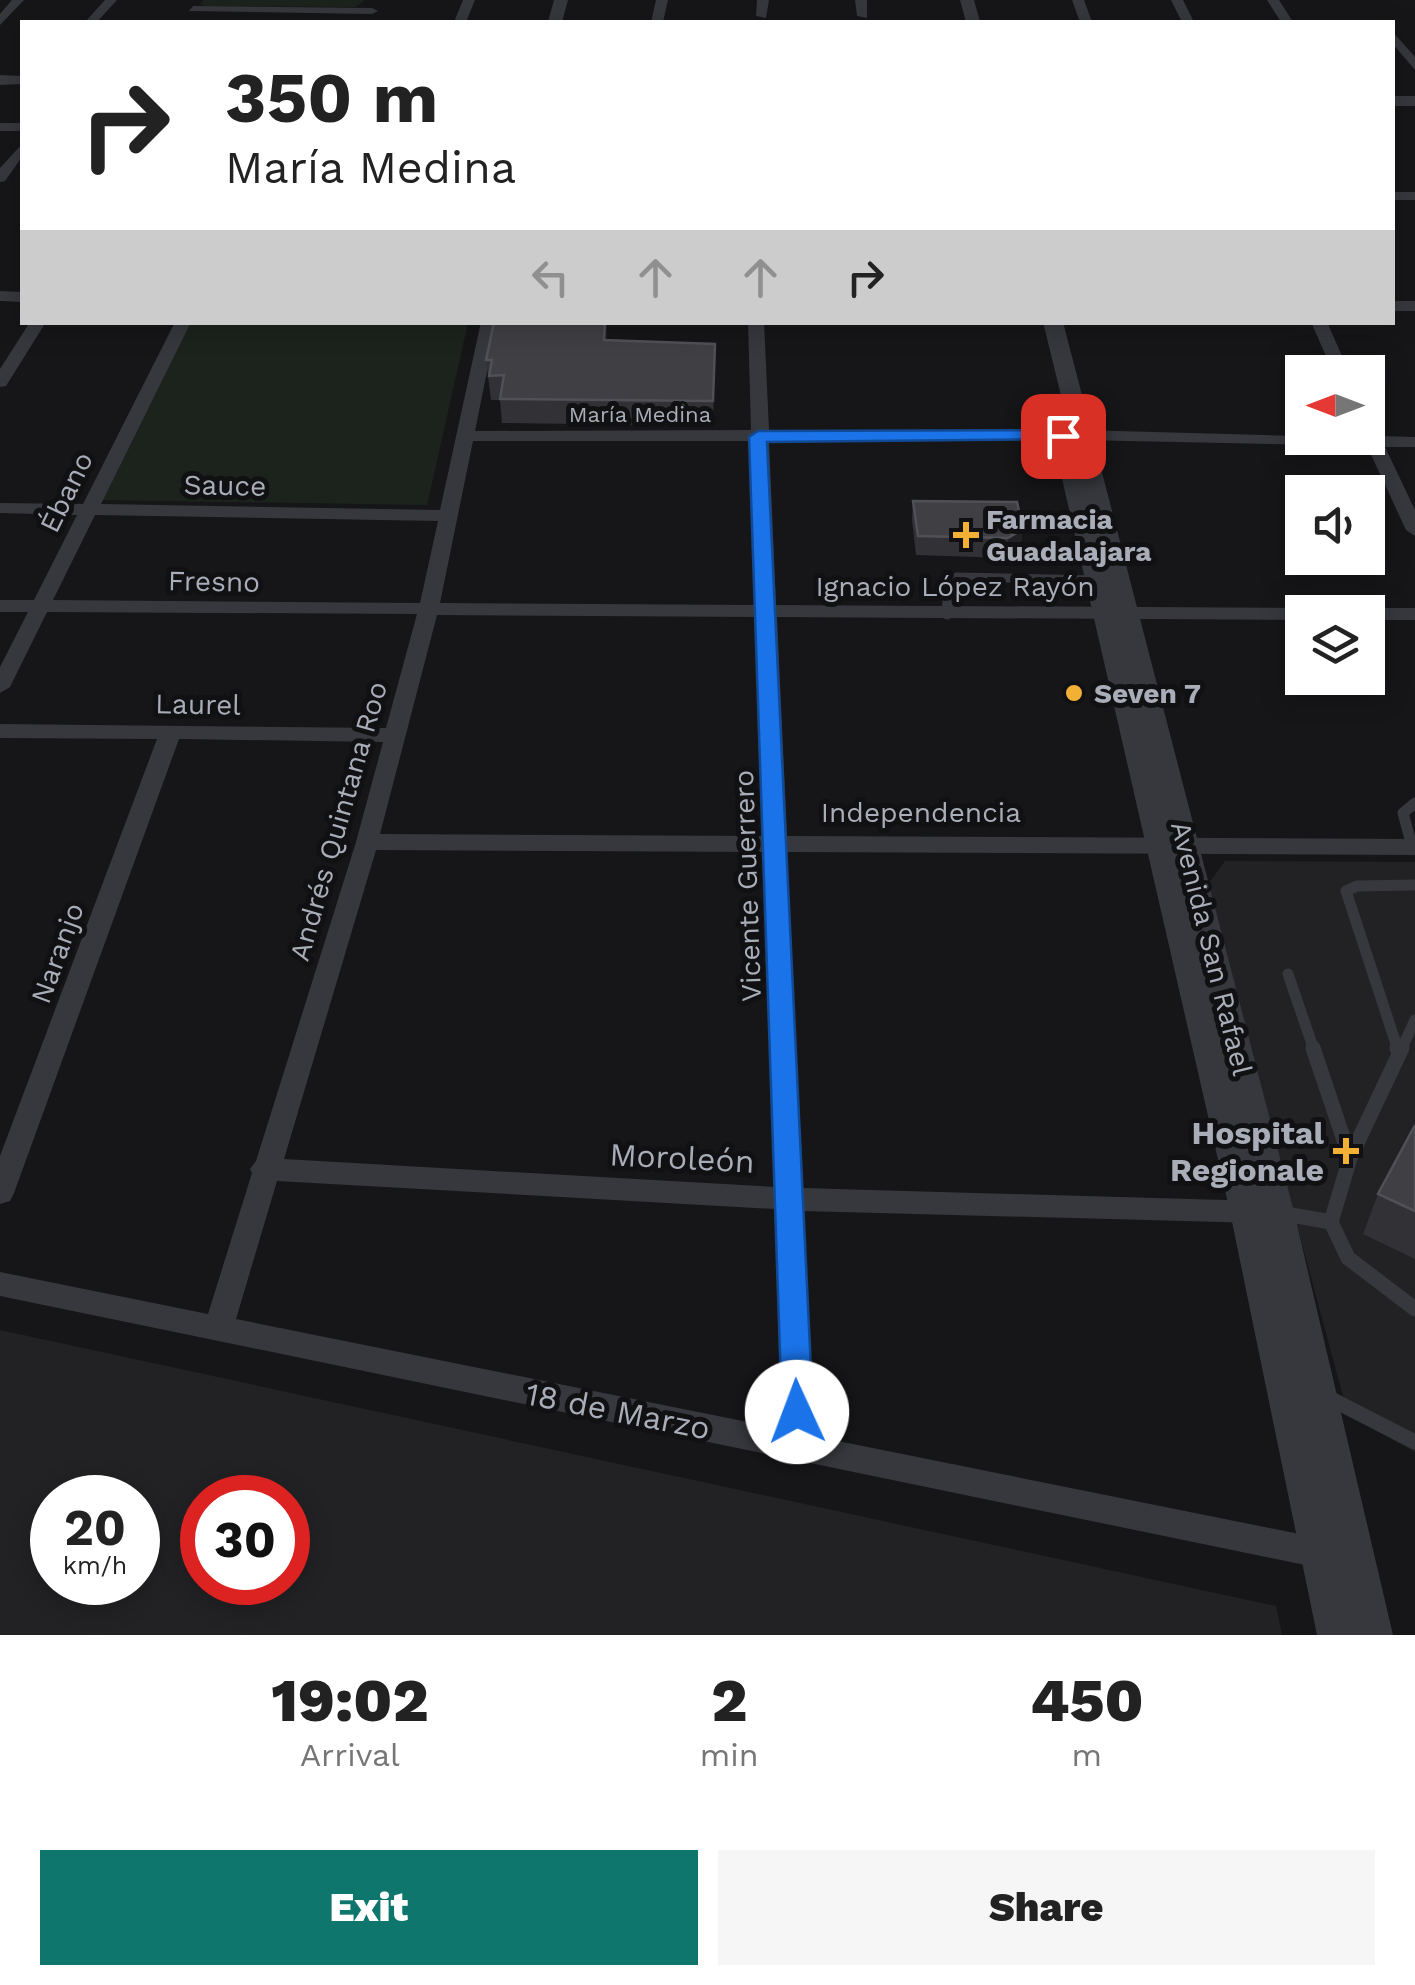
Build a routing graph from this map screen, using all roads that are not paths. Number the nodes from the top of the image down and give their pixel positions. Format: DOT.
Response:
graph roads {
  1 [pos="18,0"];
  2 [pos="110,0"];
  3 [pos="763,0"];
  4 [pos="861,0"];
  5 [pos="196,4"];
  6 [pos="281,9"];
  7 [pos="371,11"];
  8 [pos="762,16"];
  9 [pos="864,16"];
  10 [pos="93,20"];
  11 [pos="273,20"];
  12 [pos="0,21"];
  13 [pos="1395,38"];
  14 [pos="1415,66"];
  15 [pos="20,151"];
  16 [pos="0,178"];
  17 [pos="36,325"];
  18 [pos="180,325"];
  19 [pos="488,325"];
  20 [pos="756,325"];
  21 [pos="1036,325"];
  22 [pos="1054,325"];
  23 [pos="1320,325"];
  24 [pos="1334,355"];
  25 [pos="0,382"];
  26 [pos="466,436"];
  27 [pos="1072,436"];
  28 [pos="1285,436"];
  29 [pos="758,437"];
  30 [pos="1385,438"];
  31 [pos="1415,442"];
  32 [pos="1379,455"];
  33 [pos="0,508"];
  34 [pos="86,511"];
  35 [pos="450,516"];
  36 [pos="1415,530"];
  37 [pos="1108,580"];
  38 [pos="0,606"];
  39 [pos="42,606"];
  40 [pos="428,611"];
  41 [pos="765,614"];
  42 [pos="947,614"];
  43 [pos="1116,614"];
  44 [pos="1285,614"];
  45 [pos="1385,614"];
  46 [pos="1415,614"];
  47 [pos="0,687"];
  48 [pos="0,731"];
  49 [pos="170,734"];
  50 [pos="394,735"];
  51 [pos="1415,802"];
  52 [pos="366,842"];
  53 [pos="776,842"];
  54 [pos="1174,843"];
  55 [pos="1413,846"];
  56 [pos="1415,886"];
  57 [pos="1288,974"];
  58 [pos="1415,1020"];
  59 [pos="1400,1053"];
  60 [pos="1350,1158"];
  61 [pos="264,1169"];
  62 [pos="0,1194"];
  63 [pos="791,1199"];
  64 [pos="1262,1212"];
  65 [pos="1331,1222"];
  66 [pos="0,1284"];
  67 [pos="1415,1308"];
  68 [pos="218,1330"];
  69 [pos="1316,1392"];
  70 [pos="1415,1442"];
  71 [pos="798,1448"];
  72 [pos="1337,1556"];
  73 [pos="1338,1635"];
  74 [pos="1372,1635"];
  1 -- 12 [label="street"];
  2 -- 10 [label="street"];
  3 -- 8 [label="street"];
  4 -- 9 [label="street"];
  5 -- 6 [label="street"];
  6 -- 7 [label="street"];
  6 -- 11 [label="street"];
  13 -- 14 [label="street"];
  15 -- 16 [label="street"];
  17 -- 25 [label="street"];
  18 -- 34 [label="street, Ébano"];
  19 -- 26 [label="street, Andrés Quintana Roo"];
  20 -- 29 [label="street, Vicente Guerrero"];
  21 -- 27 [label="street, Avenida San Rafael"];
  22 -- 27 [label="street, Avenida San Rafael"];
  23 -- 24 [label="street"];
  26 -- 29 [label="street, María Medina"];
  26 -- 35 [label="street, Andrés Quintana Roo"];
  27 -- 28 [label="street, María Medina"];
  27 -- 29 [label="street, María Medina"];
  27 -- 37 [label="street, Avenida San Rafael"];
  29 -- 41 [label="street, Vicente Guerrero"];
  30 -- 31 [label="street, María Medina"];
  32 -- 36 [label="street"];
  33 -- 34 [label="street, Sauce"];
  34 -- 35 [label="street, Sauce"];
  34 -- 39 [label="street, Ébano"];
  35 -- 40 [label="street, Andrés Quintana Roo"];
  37 -- 42 [label="lane"];
  37 -- 43 [label="street, Avenida San Rafael"];
  38 -- 39 [label="street, Fresno"];
  39 -- 40 [label="street, Fresno"];
  39 -- 47 [label="street, Ébano"];
  40 -- 41 [label="street, Ignacio López Rayón"];
  40 -- 50 [label="street, Andrés Quintana Roo"];
  41 -- 42 [label="street, Ignacio López Rayón"];
  41 -- 53 [label="street, Vicente Guerrero"];
  42 -- 43 [label="street, Ignacio López Rayón"];
  43 -- 44 [label="street, Ignacio López Rayón"];
  43 -- 54 [label="street, Avenida San Rafael"];
  45 -- 46 [label="street"];
  48 -- 49 [label="street, Laurel"];
  49 -- 50 [label="street, Laurel"];
  49 -- 62 [label="street, Naranjo"];
  50 -- 52 [label="street, Andrés Quintana Roo"];
  51 -- 55 [label="lane"];
  52 -- 53 [label="street, Independencia"];
  52 -- 61 [label="street, Andrés Quintana Roo"];
  53 -- 54 [label="street, Independencia"];
  53 -- 63 [label="street, Vicente Guerrero"];
  54 -- 55 [label="street, Independencia"];
  54 -- 64 [label="street, Avenida San Rafael"];
  56 -- 59 [label="lane"];
  57 -- 60 [label="lane"];
  58 -- 59 [label="lane"];
  59 -- 60 [label="lane"];
  60 -- 65 [label="lane"];
  61 -- 63 [label="street, Moroleón"];
  61 -- 68 [label="street, Andrés Quintana Roo"];
  63 -- 64 [label="street, Moroleón"];
  63 -- 71 [label="street, Vicente Guerrero"];
  64 -- 65 [label="lane"];
  64 -- 69 [label="street, Avenida San Rafael"];
  64 -- 72 [label="street, Avenida San Rafael"];
  65 -- 67 [label="lane"];
  66 -- 68 [label="street, 18 de Marzo"];
  68 -- 71 [label="street, 18 de Marzo"];
  69 -- 70 [label="lane"];
  69 -- 72 [label="street, Avenida San Rafael"];
  71 -- 72 [label="street, 18 de Marzo"];
  72 -- 73 [label="street, Avenida San Rafael"];
  72 -- 74 [label="street, Avenida San Rafael"];
}
